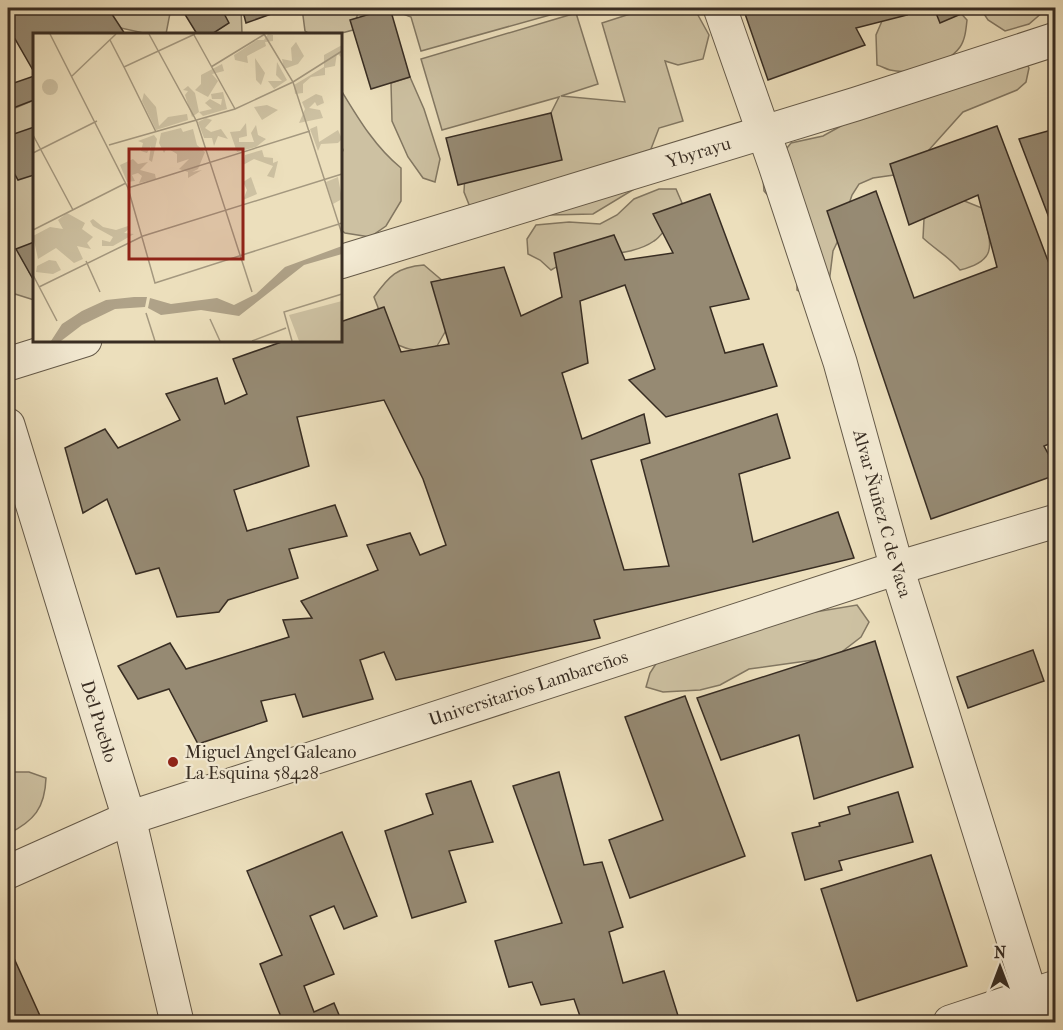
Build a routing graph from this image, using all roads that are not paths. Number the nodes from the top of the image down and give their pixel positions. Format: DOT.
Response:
graph roads {
  1 [pos="720,8"];
  2 [pos="1056,39"];
  3 [pos="764,132"];
  4 [pos="342,261"];
  5 [pos="79,342"];
  6 [pos="8,364"];
  7 [pos="8,425"];
  8 [pos="1056,520"];
  9 [pos="897,568"];
  10 [pos="129,818"];
  11 [pos="8,872"];
  12 [pos="1041,1002"];
  13 [pos="177,1023"];
  14 [pos="950,1023"];
  1 -- 3 [label="street, Alvar Ñuñez C de Vaca"];
  2 -- 3 [label="street, Ybyrayu"];
  3 -- 4 [label="street, Ybyrayu"];
  3 -- 9 [label="street, Alvar Ñuñez C de Vaca"];
  5 -- 6 [label="street"];
  7 -- 10 [label="street, Del Pueblo"];
  8 -- 9 [label="street, Universitarios Lambareños"];
  9 -- 10 [label="street, Universitarios Lambareños"];
  9 -- 12 [label="street, Alvar Ñuñez C de Vaca"];
  10 -- 11 [label="street, Universitarios Lambareños"];
  10 -- 13 [label="street, Del Pueblo"];
  12 -- 14 [label="street"];
}
